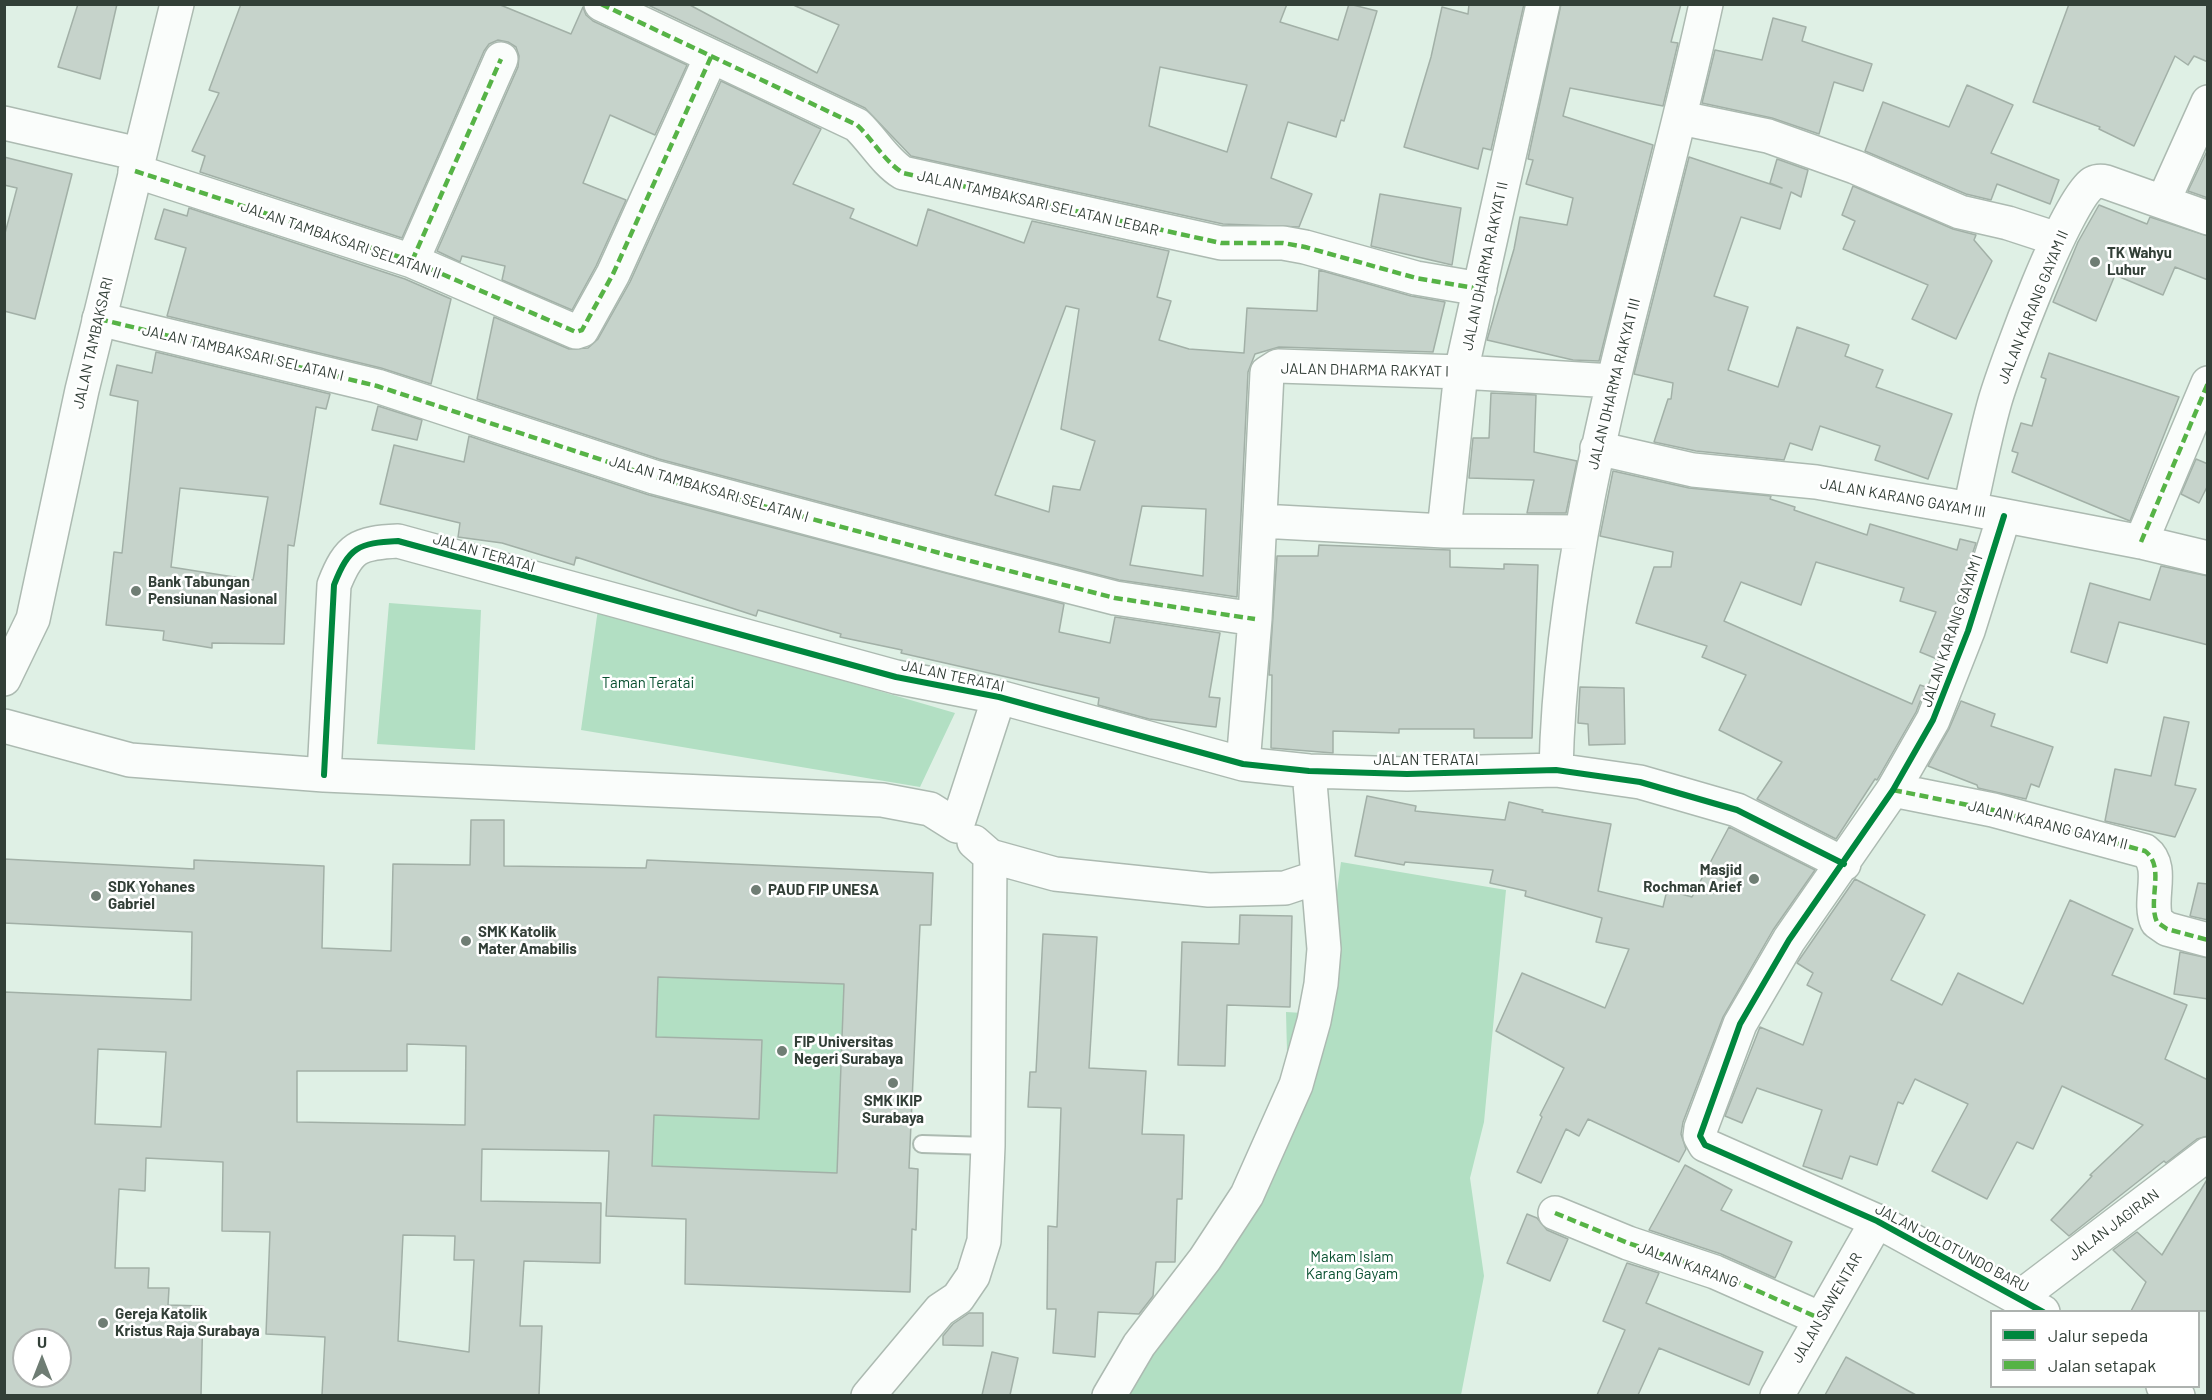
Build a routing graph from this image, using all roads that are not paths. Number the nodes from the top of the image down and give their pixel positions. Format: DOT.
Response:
graph roads {
  1 [pos="177,4"];
  2 [pos="602,4"];
  3 [pos="1543,4"];
  4 [pos="1706,4"];
  5 [pos="711,57"];
  6 [pos="501,59"];
  7 [pos="2208,102"];
  8 [pos="1681,118"];
  9 [pos="4,123"];
  10 [pos="137,163"];
  11 [pos="2163,201"];
  12 [pos="2208,218"];
  13 [pos="2057,239"];
  14 [pos="412,261"];
  15 [pos="1480,289"];
  16 [pos="99,319"];
  17 [pos="1461,372"];
  18 [pos="1613,381"];
  19 [pos="2208,383"];
  20 [pos="1597,448"];
  21 [pos="1970,509"];
  22 [pos="2004,516"];
  23 [pos="1261,521"];
  24 [pos="1444,531"];
  25 [pos="1581,532"];
  26 [pos="2141,542"];
  27 [pos="2208,558"];
  28 [pos="1255,619"];
  29 [pos="4,679"];
  30 [pos="999,697"];
  31 [pos="4,726"];
  32 [pos="1243,764"];
  33 [pos="1556,770"];
  34 [pos="1309,771"];
  35 [pos="324,775"];
  36 [pos="1893,790"];
  37 [pos="957,826"];
  38 [pos="990,856"];
  39 [pos="1844,864"];
  40 [pos="1318,877"];
  41 [pos="2208,940"];
  42 [pos="922,1144"];
  43 [pos="988,1146"];
  44 [pos="1717,1150"];
  45 [pos="2208,1154"];
  46 [pos="1555,1213"];
  47 [pos="1877,1221"];
  48 [pos="2032,1304"];
  49 [pos="1819,1318"];
  50 [pos="868,1395"];
  51 [pos="1109,1395"];
  52 [pos="1777,1395"];
  1 -- 10 [label="street, JALAN TAMBAKSARI"];
  2 -- 5 [label="street, JALAN TAMBAKSARI SELATAN LEBAR"];
  3 -- 15 [label="street, JALAN DHARMA RAKYAT II"];
  4 -- 8 [label="street, JALAN DHARMA RAKYAT III"];
  5 -- 14 [label="street, JALAN TAMBAKSARI SELATAN II"];
  5 -- 15 [label="street, JALAN TAMBAKSARI SELATAN LEBAR"];
  6 -- 14 [label="street"];
  7 -- 11 [label="street"];
  8 -- 13 [label="street"];
  8 -- 18 [label="street, JALAN DHARMA RAKYAT III"];
  9 -- 10 [label="street, JALAN TAMBAKSARI SELATAN II"];
  10 -- 14 [label="street, JALAN TAMBAKSARI SELATAN II"];
  10 -- 16 [label="street, JALAN TAMBAKSARI"];
  11 -- 12 [label="street, JALAN KARANG GAYAM II"];
  11 -- 13 [label="street, JALAN KARANG GAYAM II"];
  13 -- 21 [label="street, JALAN KARANG GAYAM II"];
  15 -- 17 [label="street, JALAN DHARMA RAKYAT II"];
  16 -- 28 [label="street, JALAN TAMBAKSARI SELATAN I"];
  16 -- 29 [label="street, JALAN TAMBAKSARI"];
  17 -- 18 [label="street, JALAN DHARMA RAKYAT I"];
  17 -- 23 [label="street, JALAN DHARMA RAKYAT I"];
  17 -- 24 [label="street, JALAN DHARMA RAKYAT II"];
  18 -- 20 [label="street, JALAN DHARMA RAKYAT III"];
  19 -- 26 [label="street"];
  20 -- 21 [label="street, JALAN KARANG GAYAM III"];
  20 -- 25 [label="street, JALAN DHARMA RAKYAT III"];
  21 -- 22 [label="street, JALAN KARANG GAYAM III"];
  22 -- 26 [label="street, JALAN KARANG GAYAM III"];
  22 -- 36 [label="street, JALAN KARANG GAYAM I"];
  23 -- 24 [label="street"];
  23 -- 28 [label="street, JALAN DHARMA RAKYAT I"];
  24 -- 25 [label="street"];
  25 -- 33 [label="street, JALAN DHARMA RAKYAT III"];
  26 -- 27 [label="street, JALAN KARANG GAYAM III"];
  28 -- 32 [label="street, JALAN DHARMA RAKYAT I"];
  30 -- 32 [label="street, JALAN TERATAI"];
  30 -- 35 [label="street, JALAN TERATAI"];
  30 -- 37 [label="street, JALAN TERATAI"];
  31 -- 35 [label="street"];
  32 -- 34 [label="street, JALAN TERATAI"];
  33 -- 34 [label="street, JALAN TERATAI"];
  33 -- 39 [label="street, JALAN TERATAI"];
  34 -- 40 [label="street"];
  35 -- 37 [label="street"];
  36 -- 39 [label="street, JALAN KARANG GAYAM I"];
  36 -- 41 [label="street, JALAN KARANG GAYAM II"];
  37 -- 38 [label="street"];
  38 -- 40 [label="street"];
  38 -- 43 [label="street"];
  39 -- 44 [label="street, JALAN KARANG GAYAM I"];
  40 -- 51 [label="street"];
  42 -- 43 [label="lane"];
  43 -- 50 [label="street"];
  44 -- 47 [label="street, JALAN JOLOTUNDO BARU"];
  45 -- 48 [label="street, JALAN JAGIRAN"];
  46 -- 49 [label="street, JALAN KARANG"];
  47 -- 48 [label="street, JALAN JOLOTUNDO BARU"];
  47 -- 49 [label="street, JALAN SAWENTAR"];
  49 -- 52 [label="street, JALAN SAWENTAR"];
}
